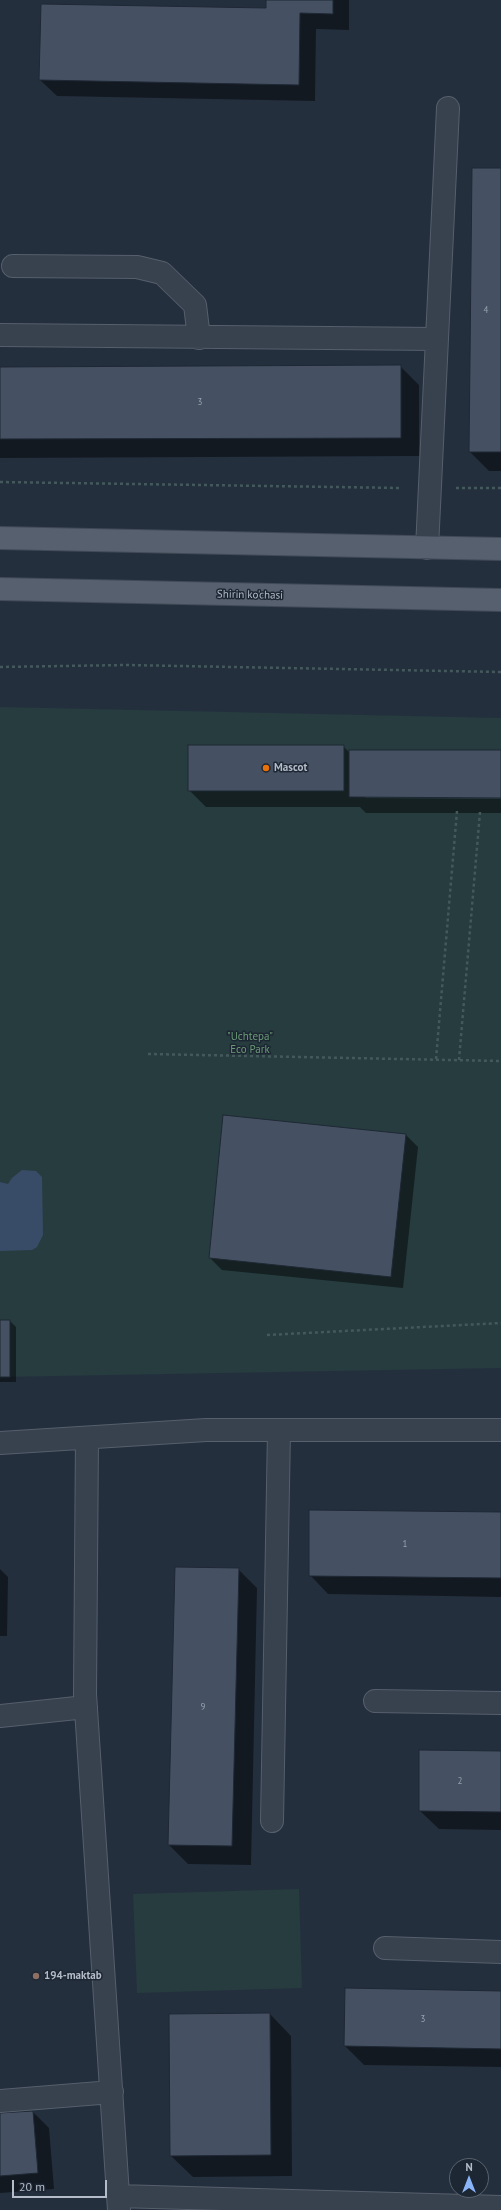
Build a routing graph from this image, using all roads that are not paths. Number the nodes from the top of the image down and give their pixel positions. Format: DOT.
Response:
graph roads {
  1 [pos="448,108"];
  2 [pos="13,266"];
  3 [pos="0,335"];
  4 [pos="199,338"];
  5 [pos="437,339"];
  6 [pos="0,538"];
  7 [pos="427,548"];
  8 [pos="501,549"];
  9 [pos="0,589"];
  10 [pos="501,600"];
  11 [pos="279,1430"];
  12 [pos="501,1430"];
  13 [pos="87,1438"];
  14 [pos="0,1443"];
  15 [pos="375,1701"];
  16 [pos="501,1703"];
  17 [pos="86,1707"];
  18 [pos="0,1716"];
  19 [pos="272,1822"];
  20 [pos="385,1948"];
  21 [pos="501,1952"];
  22 [pos="112,2092"];
  23 [pos="0,2101"];
  24 [pos="119,2203"];
  25 [pos="501,2207"];
  1 -- 5 [label="lane"];
  2 -- 4 [label="lane"];
  3 -- 4 [label="lane"];
  4 -- 5 [label="lane"];
  5 -- 7 [label="lane"];
  6 -- 7 [label="main road"];
  7 -- 8 [label="main road"];
  9 -- 10 [label="main road, Shirin ko'chasi"];
  11 -- 12 [label="lane"];
  11 -- 13 [label="lane"];
  11 -- 19 [label="lane"];
  13 -- 14 [label="lane"];
  13 -- 17 [label="lane"];
  15 -- 16 [label="lane"];
  17 -- 18 [label="lane"];
  17 -- 22 [label="lane"];
  20 -- 21 [label="lane"];
  22 -- 23 [label="lane"];
  22 -- 24 [label="lane"];
  24 -- 25 [label="lane"];
}
